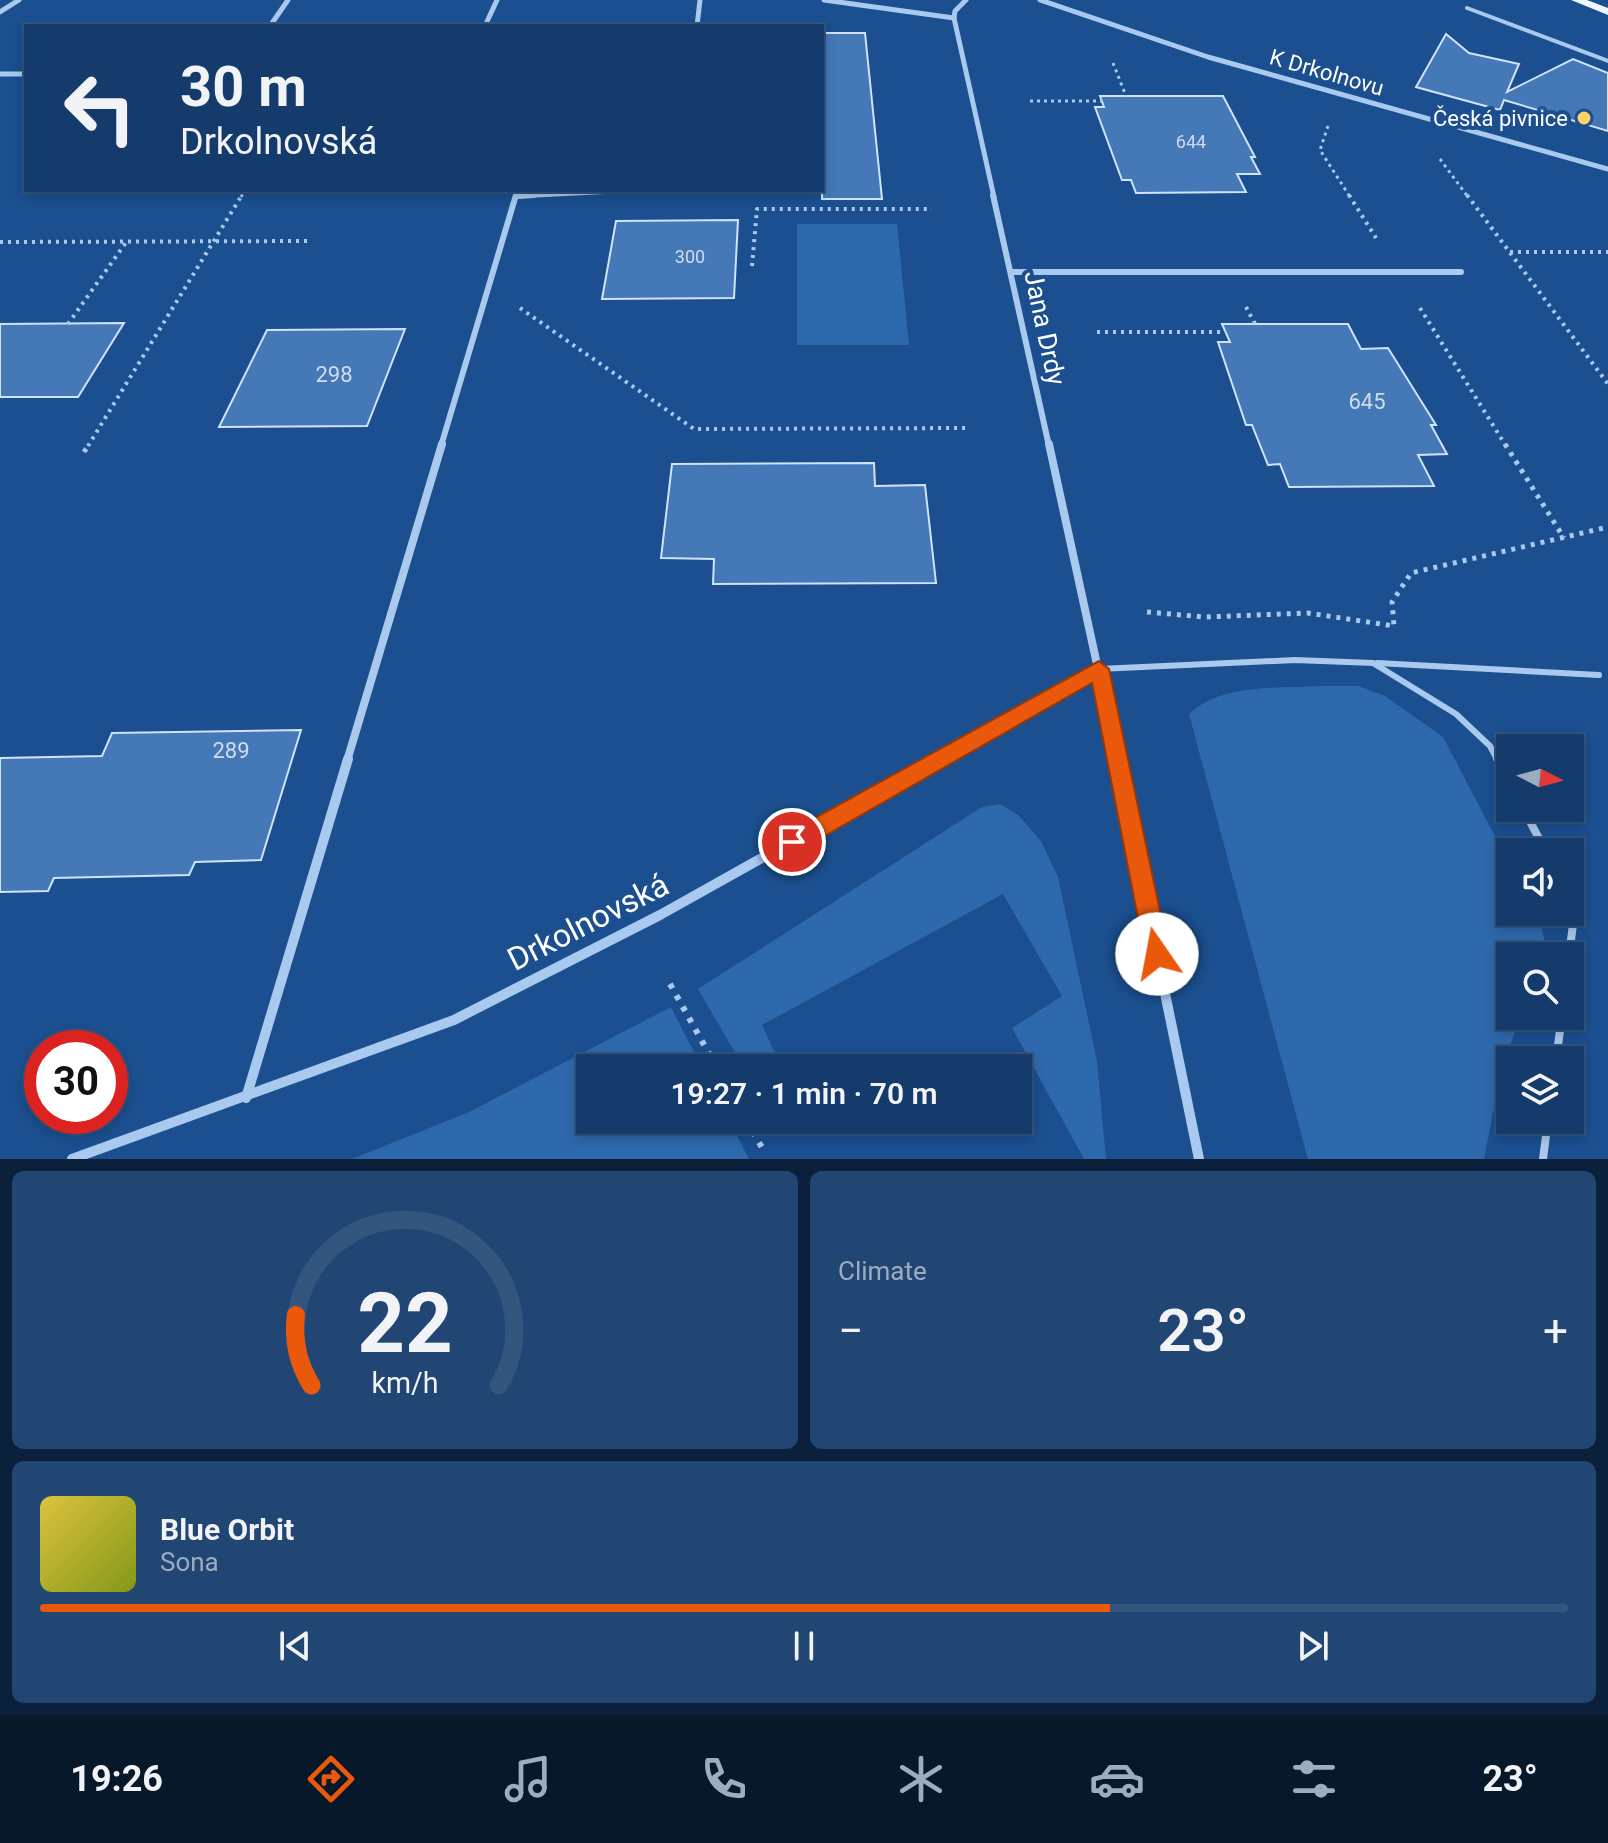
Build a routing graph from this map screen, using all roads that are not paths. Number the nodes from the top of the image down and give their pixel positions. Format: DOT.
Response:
graph roads {
  1 [pos="19,0"];
  2 [pos="288,0"];
  3 [pos="497,0"];
  4 [pos="700,0"];
  5 [pos="824,0"];
  6 [pos="966,0"];
  7 [pos="1040,0"];
  8 [pos="1577,0"];
  9 [pos="1467,8"];
  10 [pos="0,12"];
  11 [pos="1608,12"];
  12 [pos="954,18"];
  13 [pos="271,24"];
  14 [pos="486,24"];
  15 [pos="697,24"];
  16 [pos="1608,61"];
  17 [pos="0,74"];
  18 [pos="24,74"];
  19 [pos="1608,169"];
  20 [pos="557,192"];
  21 [pos="518,193"];
  22 [pos="1012,272"];
  23 [pos="1461,272"];
  24 [pos="1373,663"];
  25 [pos="1099,669"];
  26 [pos="1599,675"];
  27 [pos="1496,757"];
  28 [pos="246,1098"];
  29 [pos="1546,1134"];
  30 [pos="72,1159"];
  31 [pos="1199,1159"];
  32 [pos="1543,1159"];
  1 -- 10 [label="street"];
  2 -- 13 [label="street"];
  3 -- 14 [label="street"];
  4 -- 15 [label="street"];
  5 -- 12 [label="street"];
  6 -- 12 [label="street"];
  7 -- 19 [label="street, K Drkolnovu"];
  8 -- 11 [label="main road"];
  9 -- 16 [label="lane"];
  12 -- 22 [label="street, Jana Drdy"];
  17 -- 18 [label="street"];
  20 -- 21 [label="street"];
  21 -- 28 [label="street"];
  22 -- 23 [label="street"];
  22 -- 25 [label="street, Jana Drdy"];
  24 -- 25 [label="lane"];
  24 -- 26 [label="lane"];
  24 -- 27 [label="lane"];
  25 -- 28 [label="street, Drkolnovská"];
  25 -- 31 [label="street, Jana Drdy"];
  28 -- 30 [label="street, Drkolnovská"];
  29 -- 32 [label="lane"];
}
